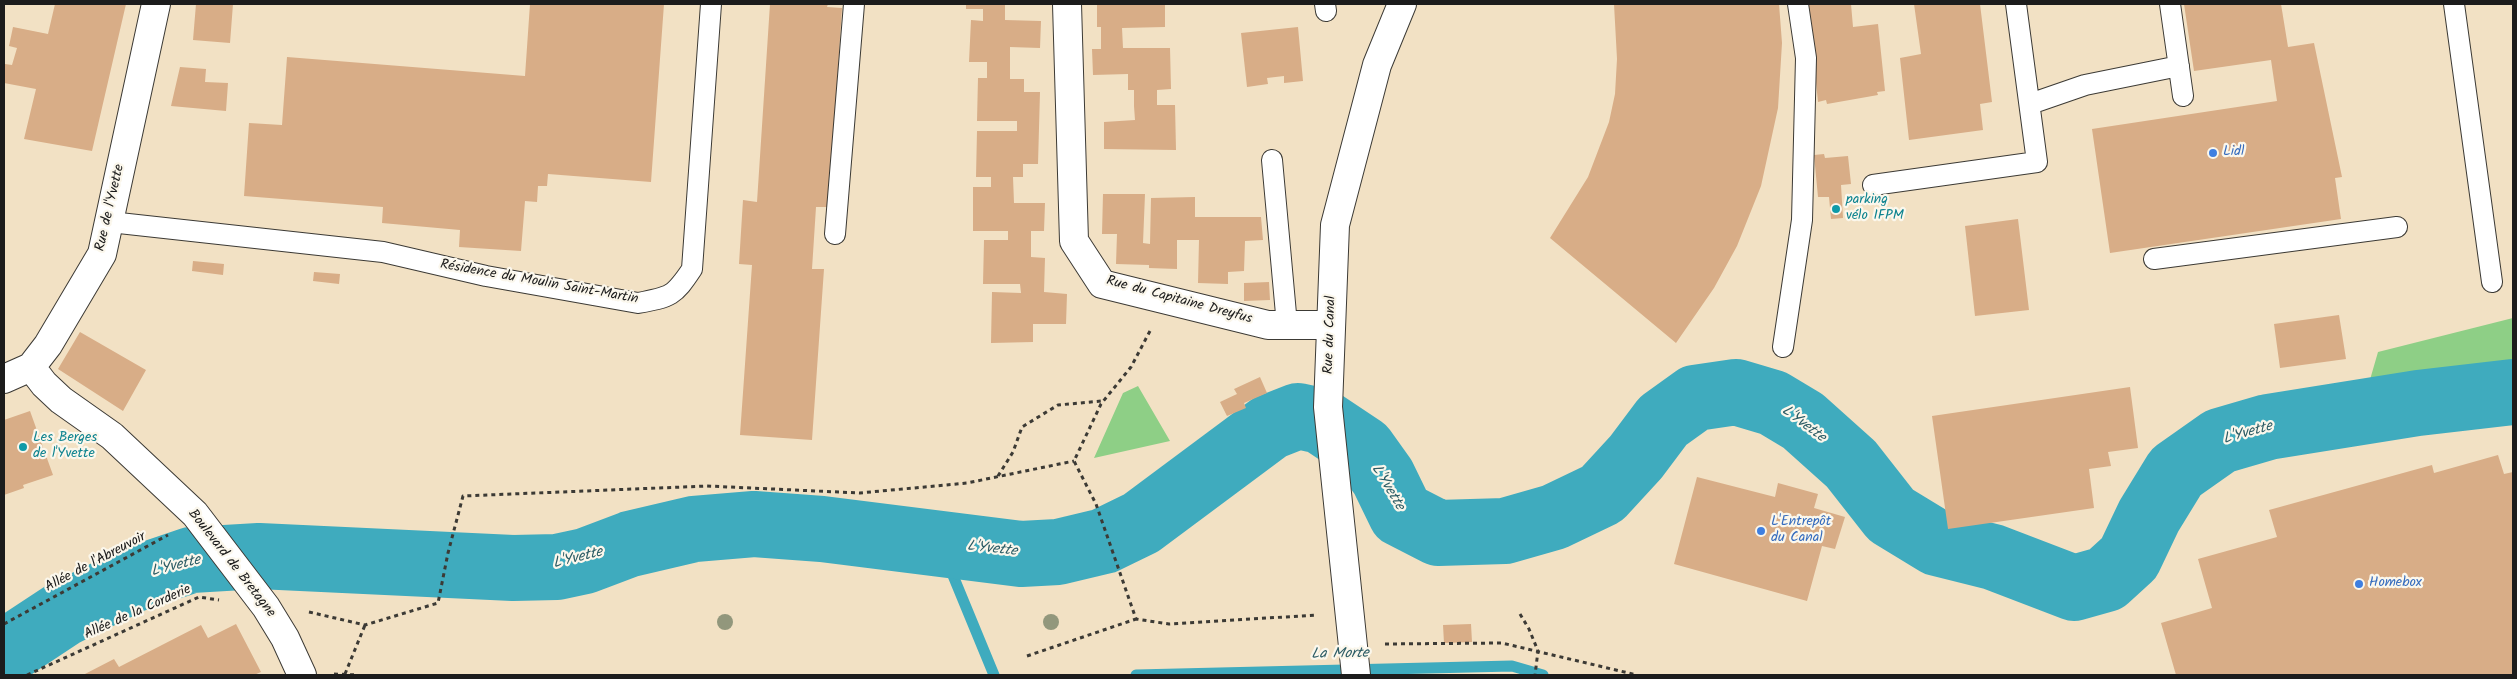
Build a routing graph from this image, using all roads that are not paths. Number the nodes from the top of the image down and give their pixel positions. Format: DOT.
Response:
graph roads {
  1 [pos="156,4"];
  2 [pos="710,4"];
  3 [pos="854,4"];
  4 [pos="1067,4"];
  5 [pos="1402,4"];
  6 [pos="1798,4"];
  7 [pos="2016,4"];
  8 [pos="2170,4"];
  9 [pos="2454,4"];
  10 [pos="2179,66"];
  11 [pos="2183,96"];
  12 [pos="2030,104"];
  13 [pos="1272,160"];
  14 [pos="1872,185"];
  15 [pos="110,222"];
  16 [pos="2397,227"];
  17 [pos="836,234"];
  18 [pos="2154,259"];
  19 [pos="2492,282"];
  20 [pos="1287,325"];
  21 [pos="1331,325"];
  22 [pos="1783,347"];
  23 [pos="31,367"];
  24 [pos="4,379"];
  25 [pos="302,675"];
  26 [pos="1356,675"];
  1 -- 15 [label="street, Rue de l'Yvette"];
  2 -- 15 [label="lane, Résidence du Moulin Saint-Martin"];
  3 -- 17 [label="lane"];
  4 -- 20 [label="street, Rue du Capitaine Dreyfus"];
  5 -- 21 [label="street, Rue du Canal"];
  6 -- 22 [label="lane"];
  7 -- 12 [label="lane"];
  8 -- 10 [label="lane"];
  9 -- 19 [label="lane"];
  10 -- 11 [label="lane"];
  10 -- 12 [label="lane"];
  12 -- 14 [label="lane"];
  13 -- 20 [label="lane"];
  15 -- 23 [label="street, Rue de l'Yvette"];
  16 -- 18 [label="lane"];
  20 -- 21 [label="street, Rue du Capitaine Dreyfus"];
  21 -- 26 [label="street, Rue du Canal"];
  23 -- 24 [label="street, Rue de l'Yvette"];
  23 -- 25 [label="street, Boulevard de Bretagne"];
}
